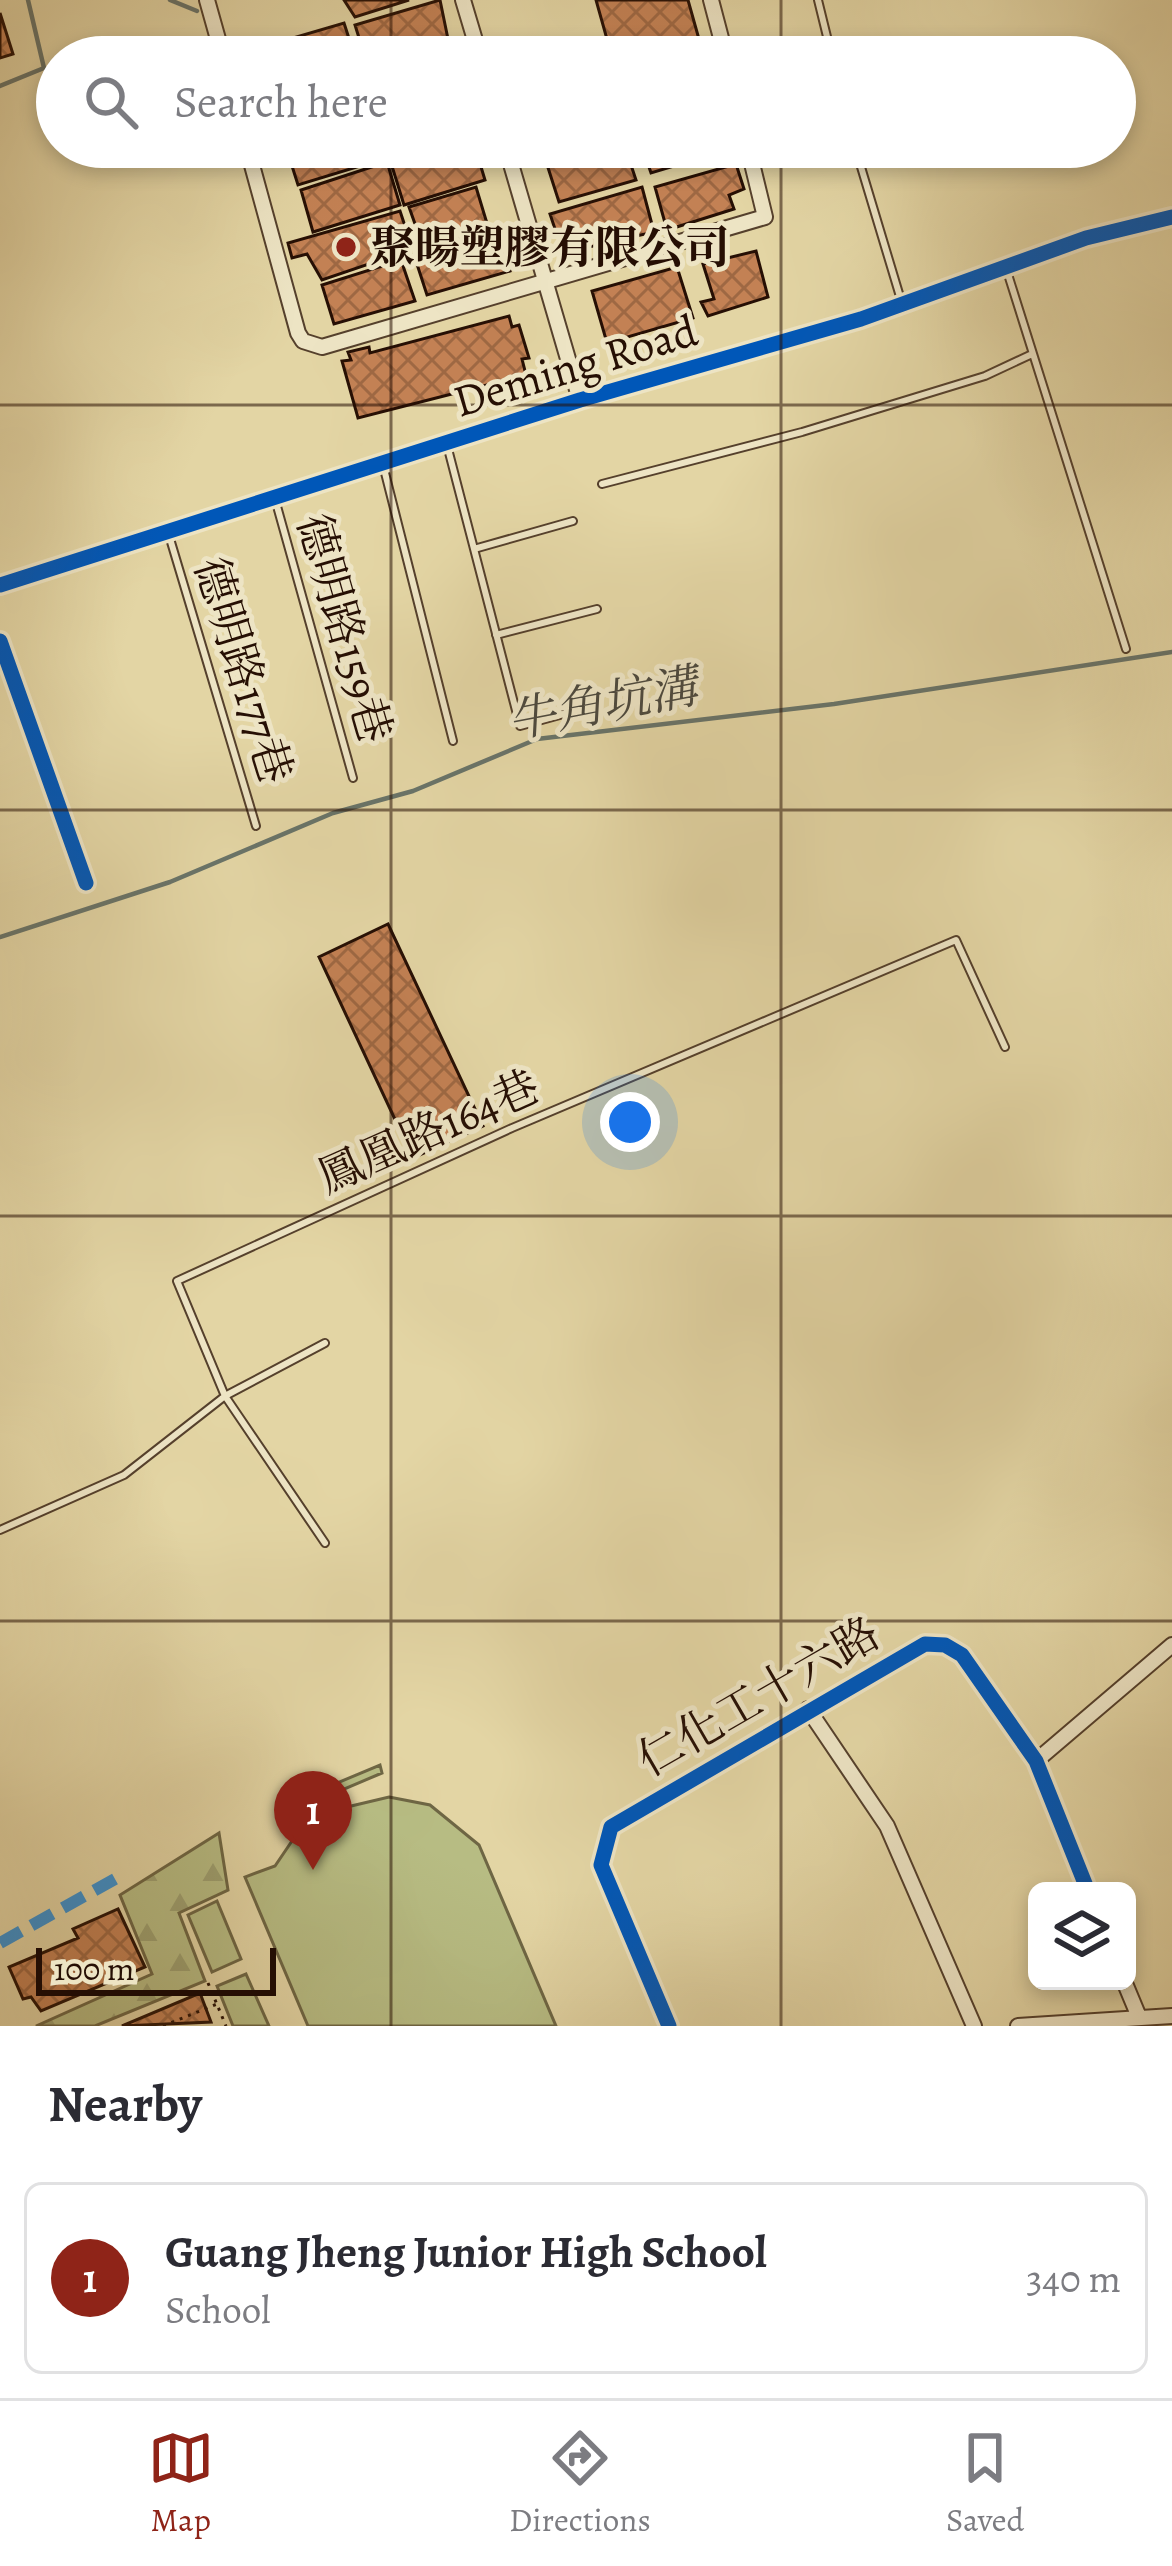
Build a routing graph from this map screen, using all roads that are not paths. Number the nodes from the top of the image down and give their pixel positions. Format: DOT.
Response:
graph roads {
  1 [pos="207,0"];
  2 [pos="463,0"];
  3 [pos="710,0"];
  4 [pos="818,0"];
  5 [pos="217,36"];
  6 [pos="474,36"];
  7 [pos="720,36"];
  8 [pos="827,36"];
  9 [pos="253,168"];
  10 [pos="512,168"];
  11 [pos="753,168"];
  12 [pos="861,168"];
  13 [pos="1172,217"];
  14 [pos="1005,264"];
  15 [pos="546,284"];
  16 [pos="902,304"];
  17 [pos="1030,356"];
  18 [pos="580,400"];
  19 [pos="446,442"];
  20 [pos="382,462"];
  21 [pos="602,484"];
  22 [pos="274,496"];
  23 [pos="573,521"];
  24 [pos="168,532"];
  25 [pos="474,549"];
  26 [pos="0,585"];
  27 [pos="597,609"];
  28 [pos="496,635"];
  29 [pos="0,641"];
  30 [pos="1126,650"];
  31 [pos="578,710"];
  32 [pos="454,741"];
  33 [pos="352,778"];
  34 [pos="256,826"];
  35 [pos="86,883"];
  36 [pos="1005,1047"];
  37 [pos="325,1343"];
  38 [pos="225,1396"];
  39 [pos="0,1529"];
  40 [pos="325,1544"];
  41 [pos="1172,1646"];
  42 [pos="808,1709"];
  43 [pos="1036,1761"];
  44 [pos="1084,1882"];
  45 [pos="1128,1990"];
  46 [pos="1172,2016"];
  47 [pos="1139,2017"];
  48 [pos="669,2026"];
  49 [pos="974,2026"];
  50 [pos="1018,2026"];
  1 -- 5 [label="street"];
  2 -- 6 [label="street"];
  3 -- 7 [label="street"];
  4 -- 8 [label="lane"];
  9 -- 15 [label="street"];
  10 -- 15 [label="street"];
  11 -- 15 [label="street"];
  12 -- 16 [label="lane"];
  13 -- 14 [label="street, Deming Road"];
  14 -- 16 [label="street, Deming Road"];
  14 -- 17 [label="lane"];
  15 -- 18 [label="street"];
  16 -- 18 [label="street, Deming Road"];
  17 -- 21 [label="lane"];
  17 -- 30 [label="lane"];
  18 -- 19 [label="street, Deming Road"];
  19 -- 20 [label="street, Deming Road"];
  19 -- 25 [label="lane"];
  20 -- 22 [label="street, Deming Road"];
  20 -- 32 [label="lane"];
  22 -- 24 [label="street, Deming Road"];
  22 -- 33 [label="lane, 德明路159巷"];
  23 -- 25 [label="lane"];
  24 -- 26 [label="street, Deming Road"];
  24 -- 34 [label="lane, 德明路177巷"];
  25 -- 28 [label="lane"];
  27 -- 28 [label="lane"];
  28 -- 31 [label="lane"];
  29 -- 35 [label="street"];
  36 -- 38 [label="lane, 鳳凰路164巷"];
  37 -- 38 [label="lane"];
  38 -- 39 [label="lane"];
  38 -- 40 [label="lane"];
  41 -- 43 [label="street"];
  42 -- 43 [label="street, 仁化工十六路"];
  42 -- 48 [label="street, 仁化工十六路"];
  42 -- 49 [label="street"];
  43 -- 44 [label="street, 仁化工十六路"];
  45 -- 47 [label="street"];
  46 -- 47 [label="street"];
  47 -- 50 [label="street"];
}
